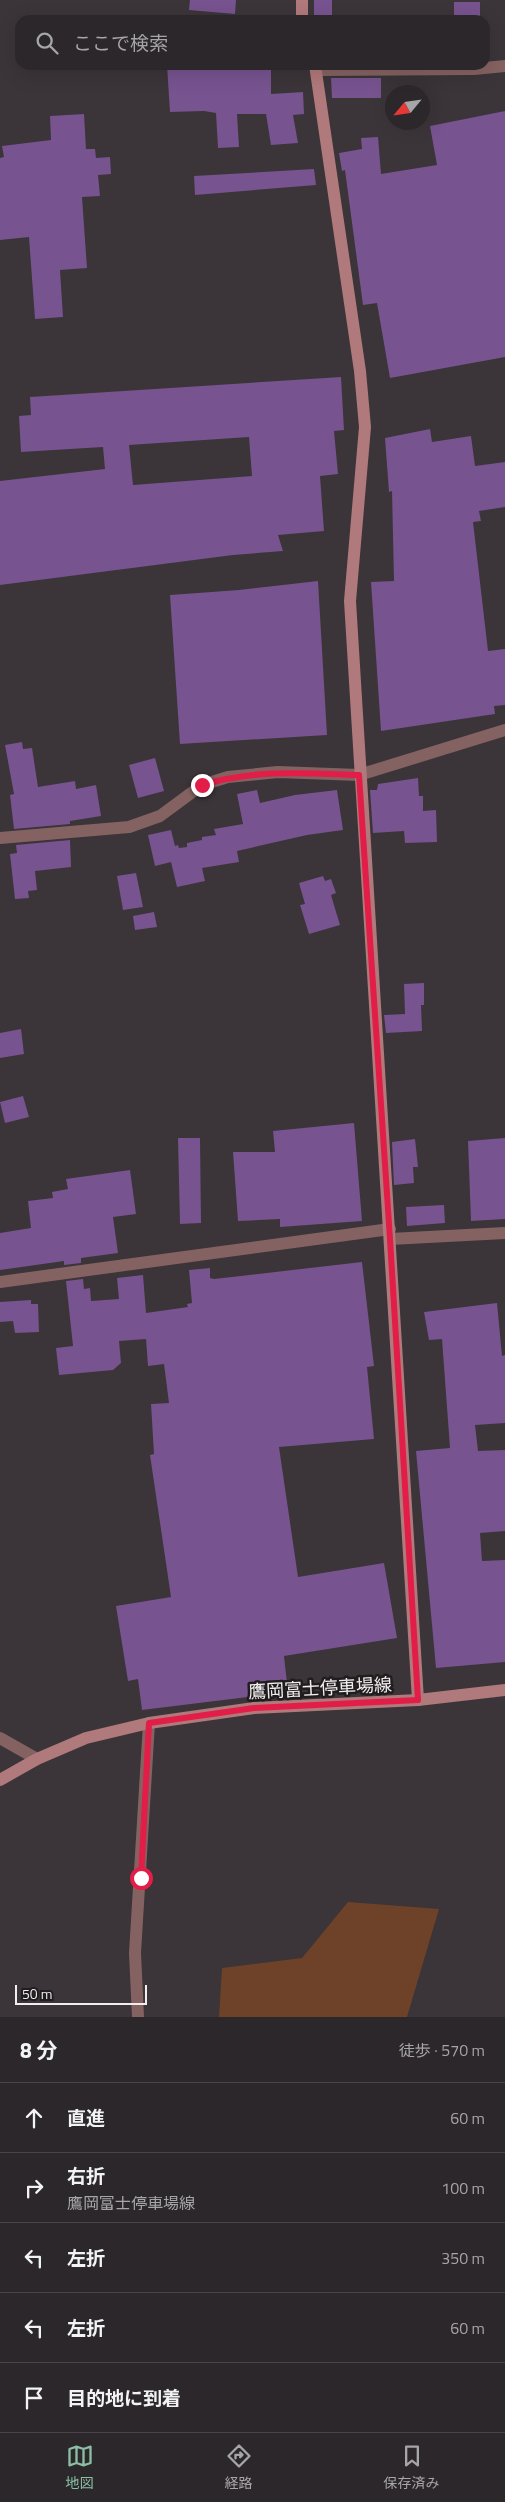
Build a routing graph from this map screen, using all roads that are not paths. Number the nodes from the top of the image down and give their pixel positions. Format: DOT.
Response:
graph roads {
  1 [pos="302,0"];
  2 [pos="302,15"];
  3 [pos="505,66"];
  4 [pos="490,67"];
  5 [pos="317,70"];
  6 [pos="505,730"];
  7 [pos="359,775"];
  8 [pos="0,838"];
  9 [pos="505,1233"];
  10 [pos="390,1234"];
  11 [pos="0,1282"];
  12 [pos="505,1690"];
  13 [pos="418,1700"];
  14 [pos="149,1723"];
  15 [pos="0,1738"];
  16 [pos="36,1759"];
  17 [pos="0,1780"];
  18 [pos="138,2017"];
  1 -- 2 [label="street"];
  3 -- 4 [label="street"];
  5 -- 7 [label="street"];
  6 -- 7 [label="street"];
  7 -- 8 [label="street"];
  7 -- 10 [label="street"];
  9 -- 10 [label="street"];
  10 -- 11 [label="street"];
  10 -- 13 [label="street"];
  12 -- 13 [label="street, 鷹岡富士停車場線"];
  13 -- 14 [label="street, 鷹岡富士停車場線"];
  14 -- 16 [label="street, 鷹岡富士停車場線"];
  14 -- 18 [label="street"];
  15 -- 16 [label="street"];
  16 -- 17 [label="street, 鷹岡富士停車場線"];
}
